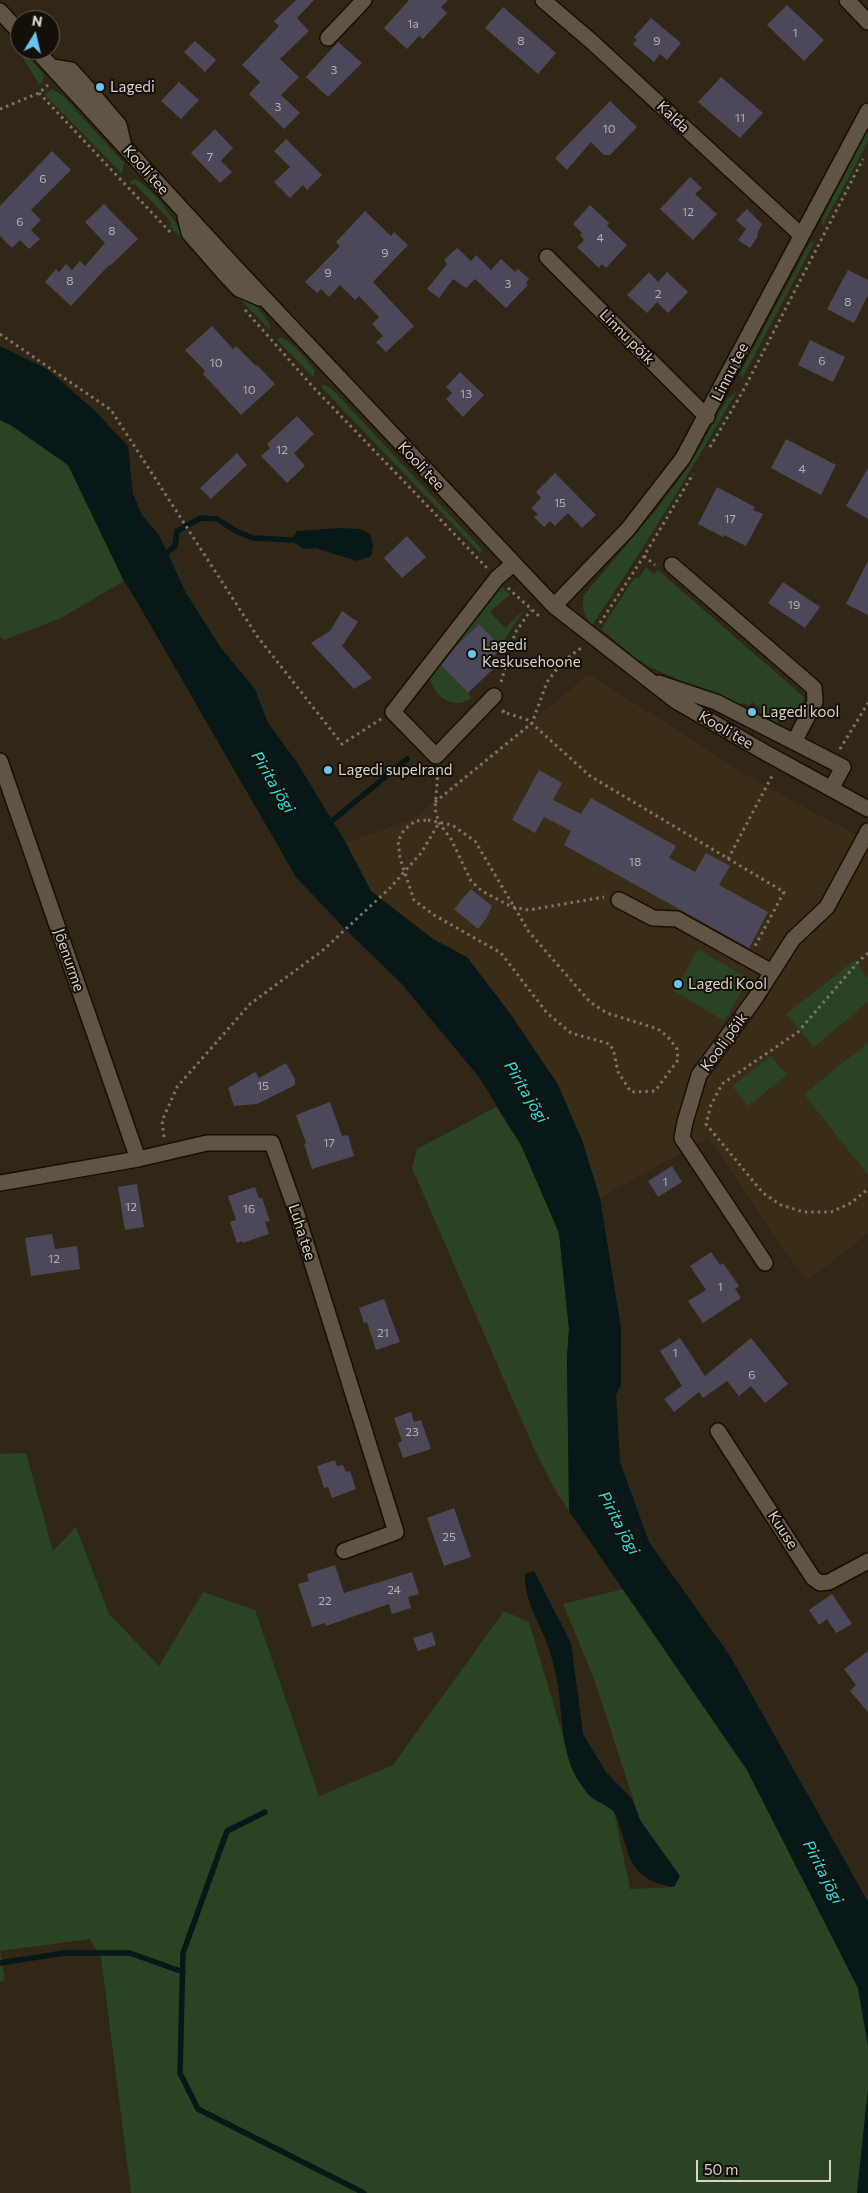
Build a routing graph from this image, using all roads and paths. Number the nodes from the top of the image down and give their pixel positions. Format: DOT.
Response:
graph roads {
  1 [pos="364,0"];
  2 [pos="543,0"];
  3 [pos="847,0"];
  4 [pos="0,11"];
  5 [pos="10,22"];
  6 [pos="868,22"];
  7 [pos="328,38"];
  8 [pos="46,60"];
  9 [pos="56,71"];
  10 [pos="0,109"];
  11 [pos="868,111"];
  12 [pos="800,235"];
  13 [pos="546,257"];
  14 [pos="0,334"];
  15 [pos="707,417"];
  16 [pos="513,564"];
  17 [pos="672,565"];
  18 [pos="554,606"];
  19 [pos="531,610"];
  20 [pos="580,648"];
  21 [pos="643,677"];
  22 [pos="495,695"];
  23 [pos="868,703"];
  24 [pos="393,712"];
  25 [pos="532,724"];
  26 [pos="794,742"];
  27 [pos="436,756"];
  28 [pos="0,761"];
  29 [pos="833,763"];
  30 [pos="772,776"];
  31 [pos="831,789"];
  32 [pos="435,802"];
  33 [pos="868,809"];
  34 [pos="439,823"];
  35 [pos="868,831"];
  36 [pos="728,859"];
  37 [pos="404,872"];
  38 [pos="619,900"];
  39 [pos="515,907"];
  40 [pos="868,953"];
  41 [pos="748,959"];
  42 [pos="772,972"];
  43 [pos="166,1152"];
  44 [pos="138,1158"];
  45 [pos="0,1183"];
  46 [pos="868,1189"];
  47 [pos="765,1263"];
  48 [pos="718,1431"];
  49 [pos="344,1551"];
  50 [pos="868,1561"];
  1 -- 7 [label="street"];
  2 -- 12 [label="street, Kalda"];
  3 -- 6 [label="street"];
  4 -- 5 [label="street"];
  8 -- 9 [label="street"];
  9 -- 10 [label="path"];
  9 -- 16 [label="street, Kooli tee"];
  11 -- 12 [label="street, Linnu tee"];
  12 -- 15 [label="street, Linnu tee"];
  13 -- 15 [label="street, Linnu põik"];
  14 -- 24 [label="path"];
  15 -- 18 [label="street, Linnu tee"];
  16 -- 18 [label="street, Kooli tee"];
  16 -- 24 [label="street"];
  17 -- 26 [label="street"];
  18 -- 21 [label="street, Kooli tee"];
  19 -- 22 [label="path"];
  20 -- 25 [label="path"];
  21 -- 26 [label="street"];
  21 -- 31 [label="street, Kooli tee"];
  22 -- 25 [label="path"];
  22 -- 27 [label="street"];
  23 -- 29 [label="path"];
  24 -- 27 [label="street"];
  25 -- 32 [label="path"];
  25 -- 36 [label="path"];
  26 -- 29 [label="street"];
  27 -- 32 [label="path"];
  28 -- 44 [label="street, Jõenurme"];
  29 -- 31 [label="street"];
  30 -- 36 [label="path"];
  31 -- 33 [label="street, Kooli tee"];
  32 -- 34 [label="path"];
  34 -- 37 [label="path"];
  34 -- 37 [label="path"];
  34 -- 39 [label="path"];
  34 -- 39 [label="path"];
  35 -- 42 [label="street, Kooli põik"];
  36 -- 41 [label="path"];
  37 -- 39 [label="path"];
  37 -- 43 [label="path"];
  38 -- 39 [label="path"];
  38 -- 41 [label="street"];
  40 -- 46 [label="path"];
  41 -- 42 [label="street"];
  42 -- 47 [label="street, Kooli põik"];
  43 -- 44 [label="street, Luha tee"];
  43 -- 49 [label="street, Luha tee"];
  44 -- 45 [label="street, Luha tee"];
  48 -- 50 [label="street, Kuuse"];
}
